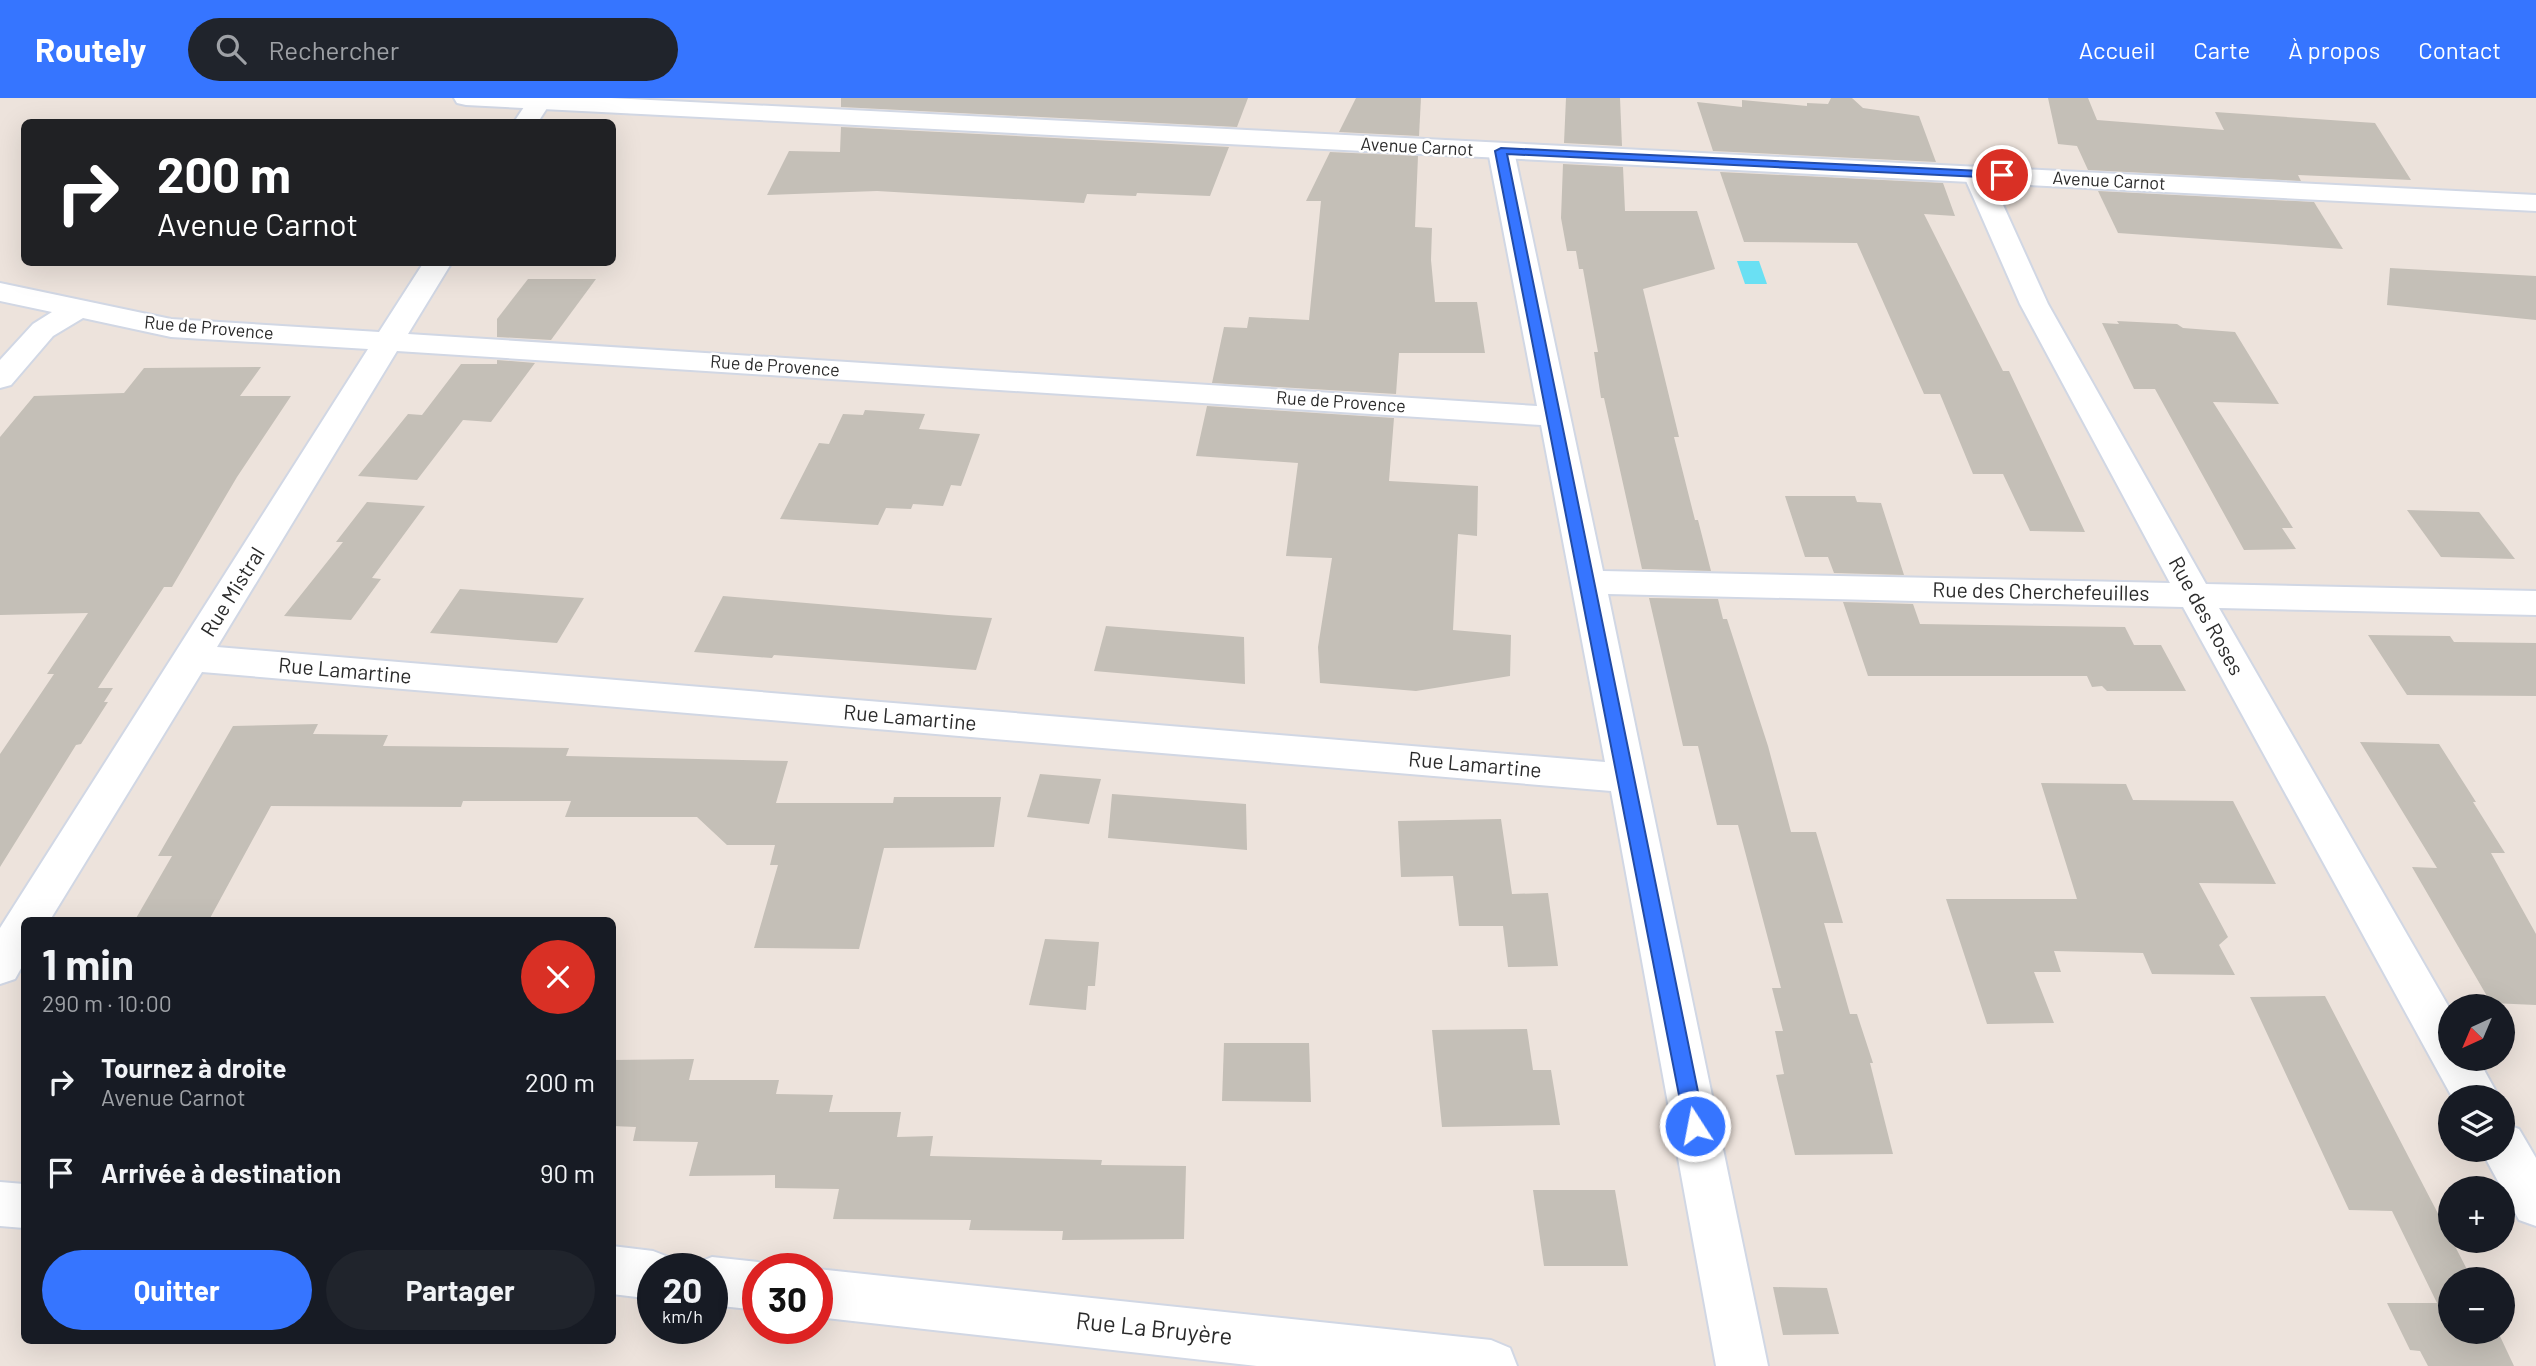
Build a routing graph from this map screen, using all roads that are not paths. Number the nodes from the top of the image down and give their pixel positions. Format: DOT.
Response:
graph roads {
  1 [pos="466,98"];
  2 [pos="533,112"];
  3 [pos="1501,151"];
  4 [pos="1976,174"];
  5 [pos="2536,203"];
  6 [pos="435,266"];
  7 [pos="0,292"];
  8 [pos="78,309"];
  9 [pos="388,341"];
  10 [pos="0,379"];
  11 [pos="1553,415"];
  12 [pos="1588,582"];
  13 [pos="2194,595"];
  14 [pos="2536,603"];
  15 [pos="192,658"];
  16 [pos="1628,778"];
  17 [pos="30,917"];
  18 [pos="21,931"];
  19 [pos="0,966"];
  20 [pos="2438,1030"];
  21 [pos="2512,1162"];
  22 [pos="0,1204"];
  23 [pos="2536,1204"];
  24 [pos="21,1206"];
  25 [pos="616,1270"];
  26 [pos="637,1273"];
  27 [pos="833,1295"];
  28 [pos="1491,1366"];
  29 [pos="1742,1366"];
  1 -- 2 [label="street, Avenue Carnot"];
  2 -- 3 [label="street, Avenue Carnot"];
  3 -- 4 [label="street, Avenue Carnot"];
  3 -- 11 [label="street"];
  4 -- 5 [label="street, Avenue Carnot"];
  4 -- 13 [label="street, Rue des Roses"];
  6 -- 9 [label="street, Rue Mistral"];
  7 -- 8 [label="street, Rue de Provence"];
  8 -- 9 [label="street, Rue de Provence"];
  8 -- 10 [label="street"];
  9 -- 11 [label="street, Rue de Provence"];
  9 -- 15 [label="street, Rue Mistral"];
  11 -- 12 [label="street"];
  12 -- 13 [label="street, Rue des Cherchefeuilles"];
  12 -- 16 [label="street"];
  13 -- 14 [label="street, Rue des Cherchefeuilles"];
  13 -- 20 [label="street, Rue des Roses"];
  15 -- 16 [label="street, Rue Lamartine"];
  15 -- 17 [label="street, Rue Mistral"];
  16 -- 29 [label="street"];
  18 -- 19 [label="street"];
  21 -- 23 [label="street"];
  22 -- 24 [label="street"];
  25 -- 26 [label="street"];
  27 -- 28 [label="street, Rue La Bruyère"];
}
